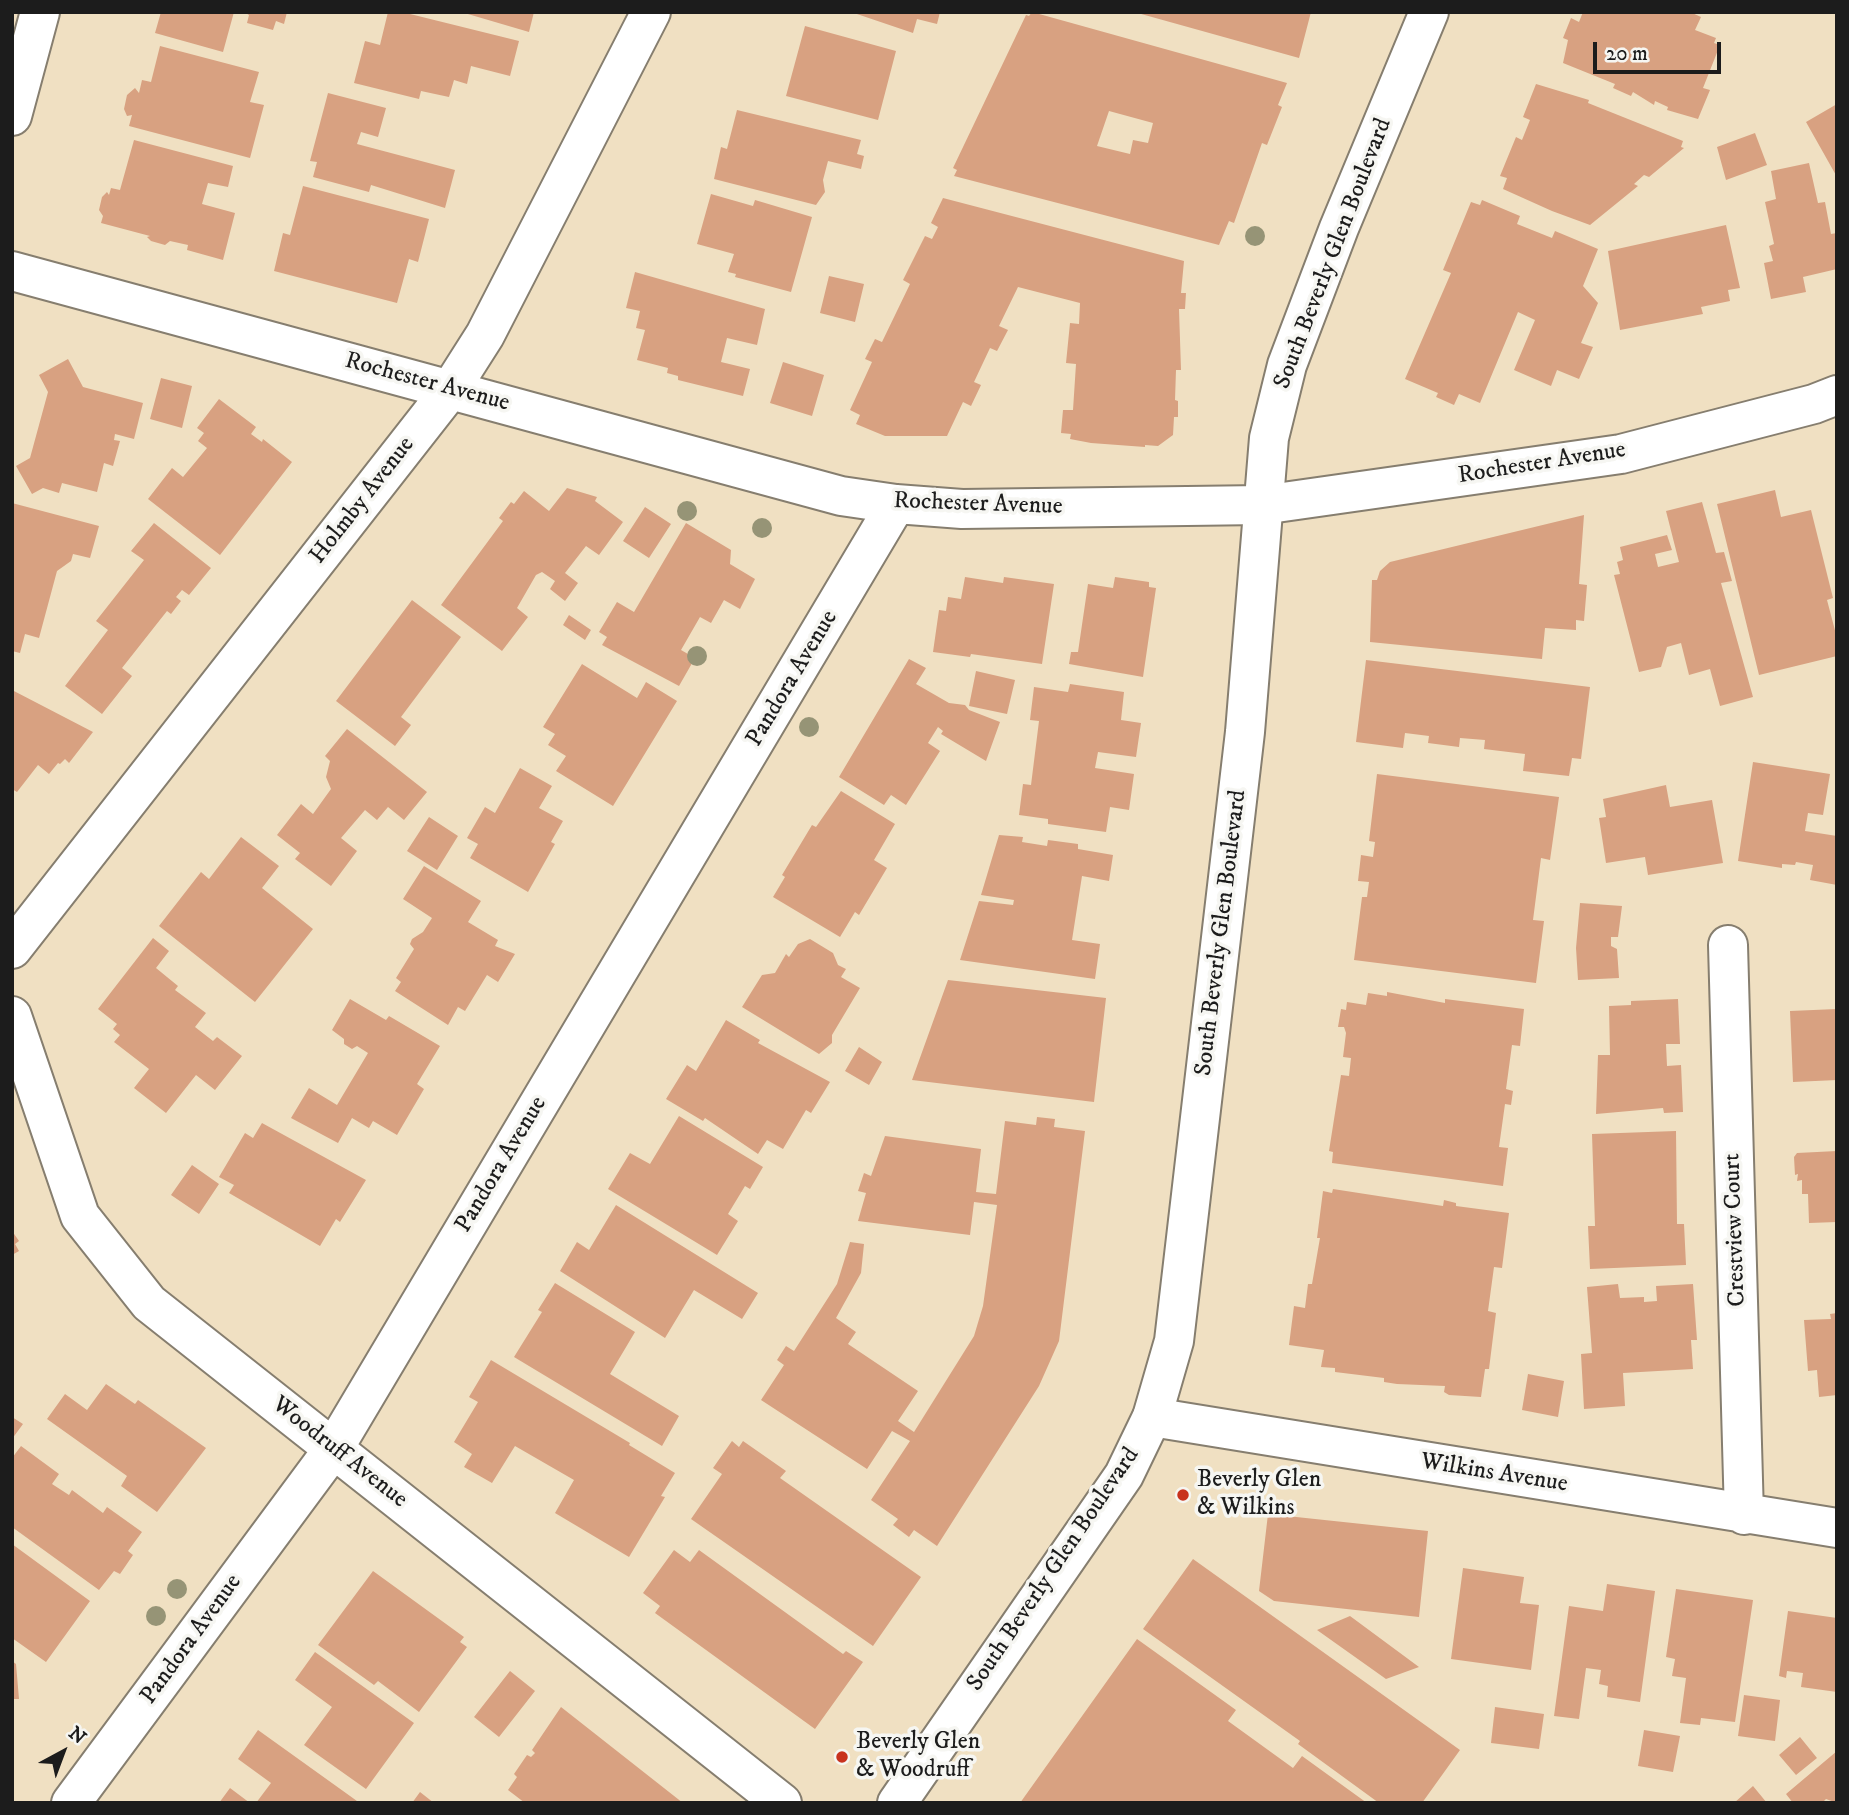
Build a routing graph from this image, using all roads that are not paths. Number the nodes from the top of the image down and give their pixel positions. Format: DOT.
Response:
graph roads {
  1 [pos="40,12"];
  2 [pos="651,12"];
  3 [pos="1429,12"];
  4 [pos="12,116"];
  5 [pos="12,271"];
  6 [pos="450,390"];
  7 [pos="1837,395"];
  8 [pos="896,504"];
  9 [pos="1262,505"];
  10 [pos="1728,945"];
  11 [pos="12,949"];
  12 [pos="12,1016"];
  13 [pos="1152,1418"];
  14 [pos="334,1448"];
  15 [pos="1744,1514"];
  16 [pos="1837,1528"];
  17 [pos="71,1803"];
  18 [pos="782,1803"];
  19 [pos="897,1803"];
  1 -- 4 [label="street"];
  2 -- 6 [label="street, Holmby Avenue"];
  3 -- 9 [label="street, South Beverly Glen Boulevard"];
  5 -- 6 [label="street, Rochester Avenue"];
  6 -- 8 [label="street, Rochester Avenue"];
  6 -- 11 [label="street, Holmby Avenue"];
  7 -- 9 [label="street, Rochester Avenue"];
  8 -- 9 [label="street, Rochester Avenue"];
  8 -- 14 [label="street, Pandora Avenue"];
  9 -- 13 [label="street, South Beverly Glen Boulevard"];
  10 -- 15 [label="street, Crestview Court"];
  12 -- 14 [label="street, Woodruff Avenue"];
  13 -- 15 [label="street, Wilkins Avenue"];
  13 -- 19 [label="street, South Beverly Glen Boulevard"];
  14 -- 17 [label="street, Pandora Avenue"];
  14 -- 18 [label="street, Woodruff Avenue"];
  15 -- 16 [label="street, Wilkins Avenue"];
}
